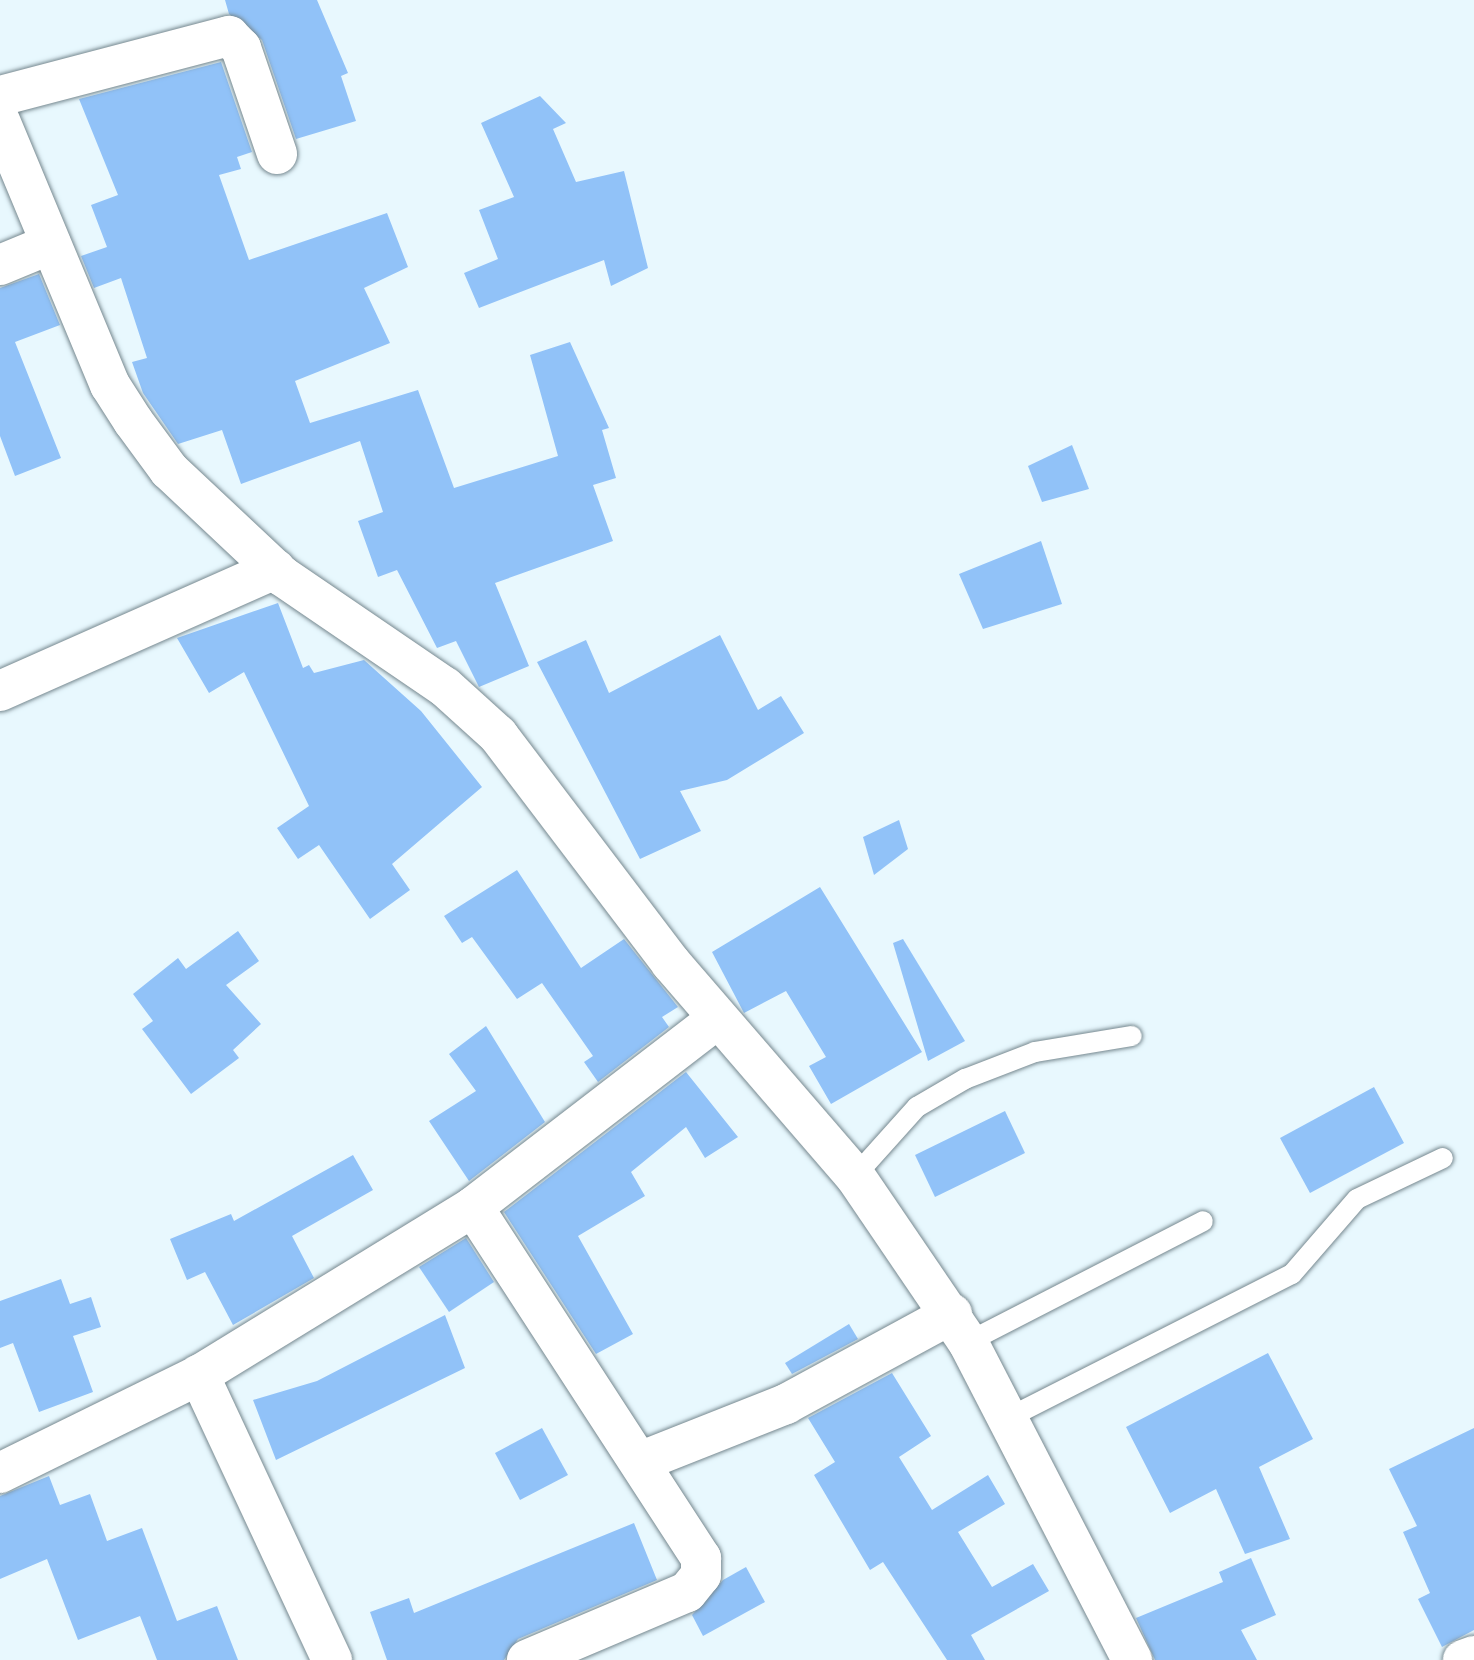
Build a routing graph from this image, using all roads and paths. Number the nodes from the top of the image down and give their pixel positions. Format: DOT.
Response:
graph roads {
  1 [pos="0,96"];
  2 [pos="0,121"];
  3 [pos="277,154"];
  4 [pos="51,244"];
  5 [pos="0,265"];
  6 [pos="275,569"];
  7 [pos="0,691"];
  8 [pos="718,1018"];
  9 [pos="1132,1036"];
  10 [pos="1443,1158"];
  11 [pos="855,1176"];
  12 [pos="473,1207"];
  13 [pos="1203,1221"];
  14 [pos="960,1328"];
  15 [pos="199,1375"];
  16 [pos="1008,1418"];
  17 [pos="642,1461"];
  18 [pos="0,1473"];
  19 [pos="1474,1656"];
  20 [pos="332,1660"];
  21 [pos="527,1660"];
  22 [pos="1132,1660"];
  23 [pos="1463,1660"];
  1 -- 3 [label="street"];
  2 -- 4 [label="street"];
  4 -- 5 [label="street"];
  4 -- 6 [label="street"];
  6 -- 7 [label="street"];
  6 -- 8 [label="street"];
  8 -- 11 [label="street"];
  8 -- 12 [label="street"];
  9 -- 11 [label="lane"];
  10 -- 16 [label="lane"];
  11 -- 14 [label="street"];
  12 -- 15 [label="street"];
  12 -- 17 [label="street"];
  13 -- 14 [label="lane"];
  14 -- 16 [label="street"];
  14 -- 17 [label="street"];
  15 -- 18 [label="street"];
  15 -- 20 [label="street"];
  16 -- 22 [label="street"];
  17 -- 21 [label="street"];
  19 -- 23 [label="street"];
}
